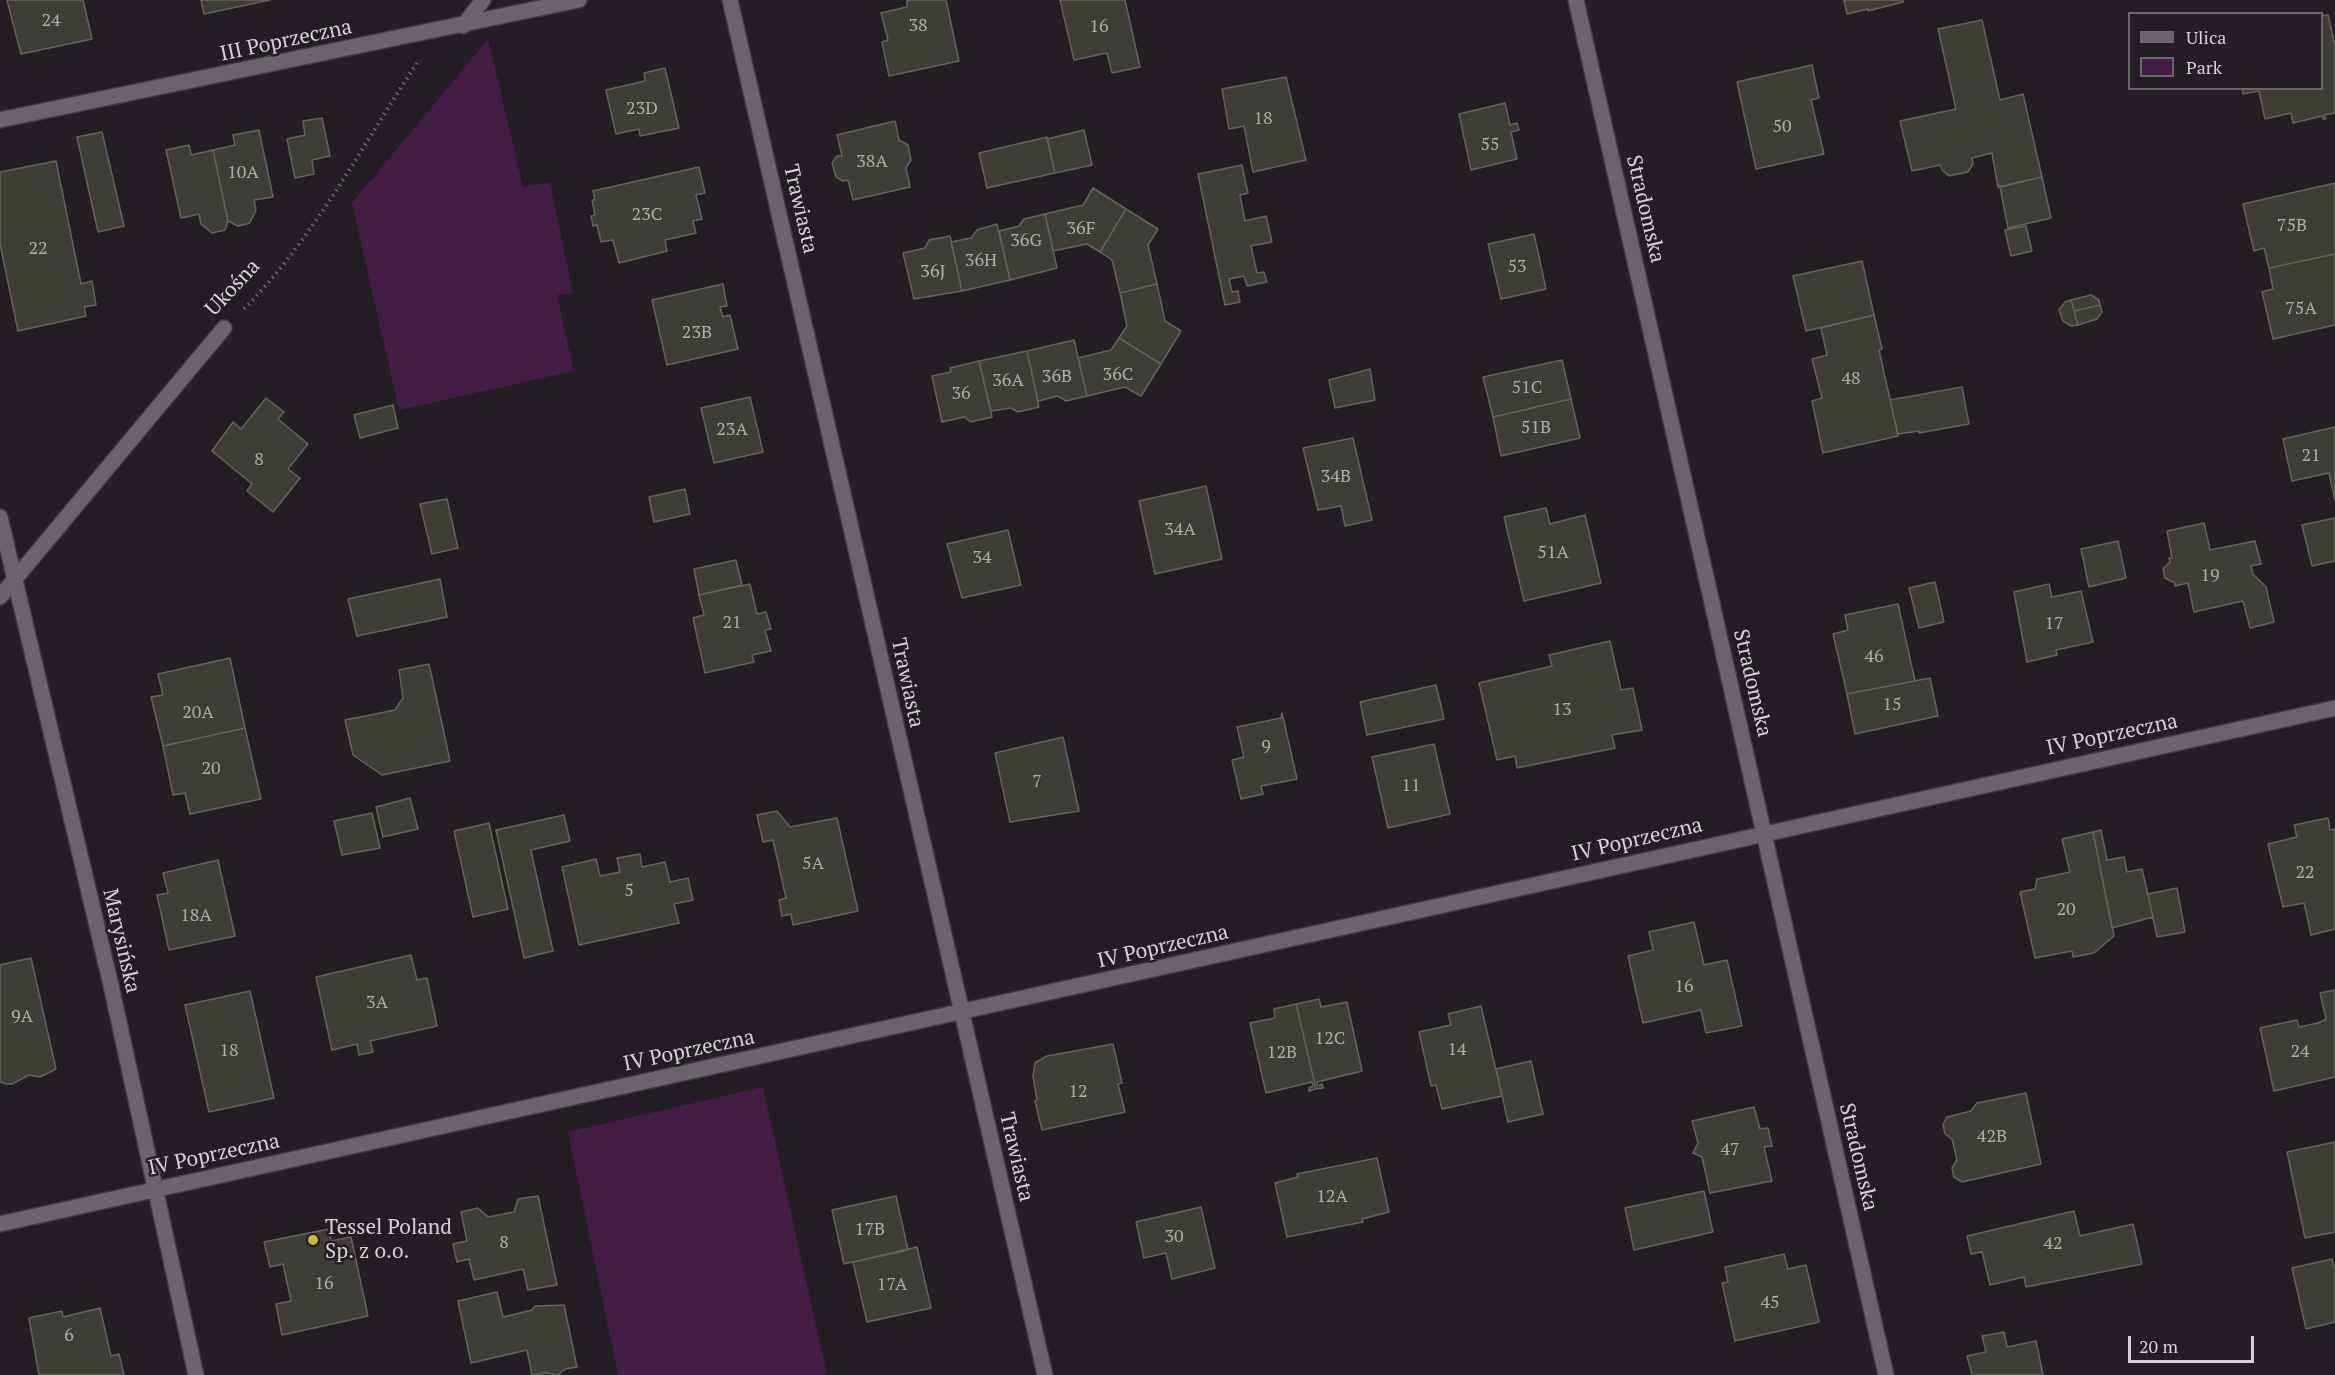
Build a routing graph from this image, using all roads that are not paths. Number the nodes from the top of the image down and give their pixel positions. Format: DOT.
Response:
graph roads {
  1 [pos="483,0"];
  2 [pos="579,0"];
  3 [pos="730,0"];
  4 [pos="1576,0"];
  5 [pos="463,26"];
  6 [pos="0,120"];
  7 [pos="224,328"];
  8 [pos="0,517"];
  9 [pos="14,580"];
  10 [pos="0,597"];
  11 [pos="2335,708"];
  12 [pos="1764,833"];
  13 [pos="961,1014"];
  14 [pos="155,1189"];
  15 [pos="0,1224"];
  16 [pos="196,1375"];
  17 [pos="1045,1375"];
  18 [pos="1886,1375"];
  1 -- 5 [label="street"];
  2 -- 5 [label="street, III Poprzeczna"];
  3 -- 13 [label="street, Trawiasta"];
  4 -- 12 [label="street, Stradomska"];
  5 -- 6 [label="street, III Poprzeczna"];
  7 -- 9 [label="street, Ukośna"];
  8 -- 9 [label="street, Marysińska"];
  9 -- 10 [label="street, Ukośna"];
  9 -- 14 [label="street, Marysińska"];
  11 -- 12 [label="street, IV Poprzeczna"];
  12 -- 13 [label="street, IV Poprzeczna"];
  12 -- 18 [label="street, Stradomska"];
  13 -- 14 [label="street, IV Poprzeczna"];
  13 -- 17 [label="street, Trawiasta"];
  14 -- 15 [label="street, IV Poprzeczna"];
  14 -- 16 [label="street, Marysińska"];
}
